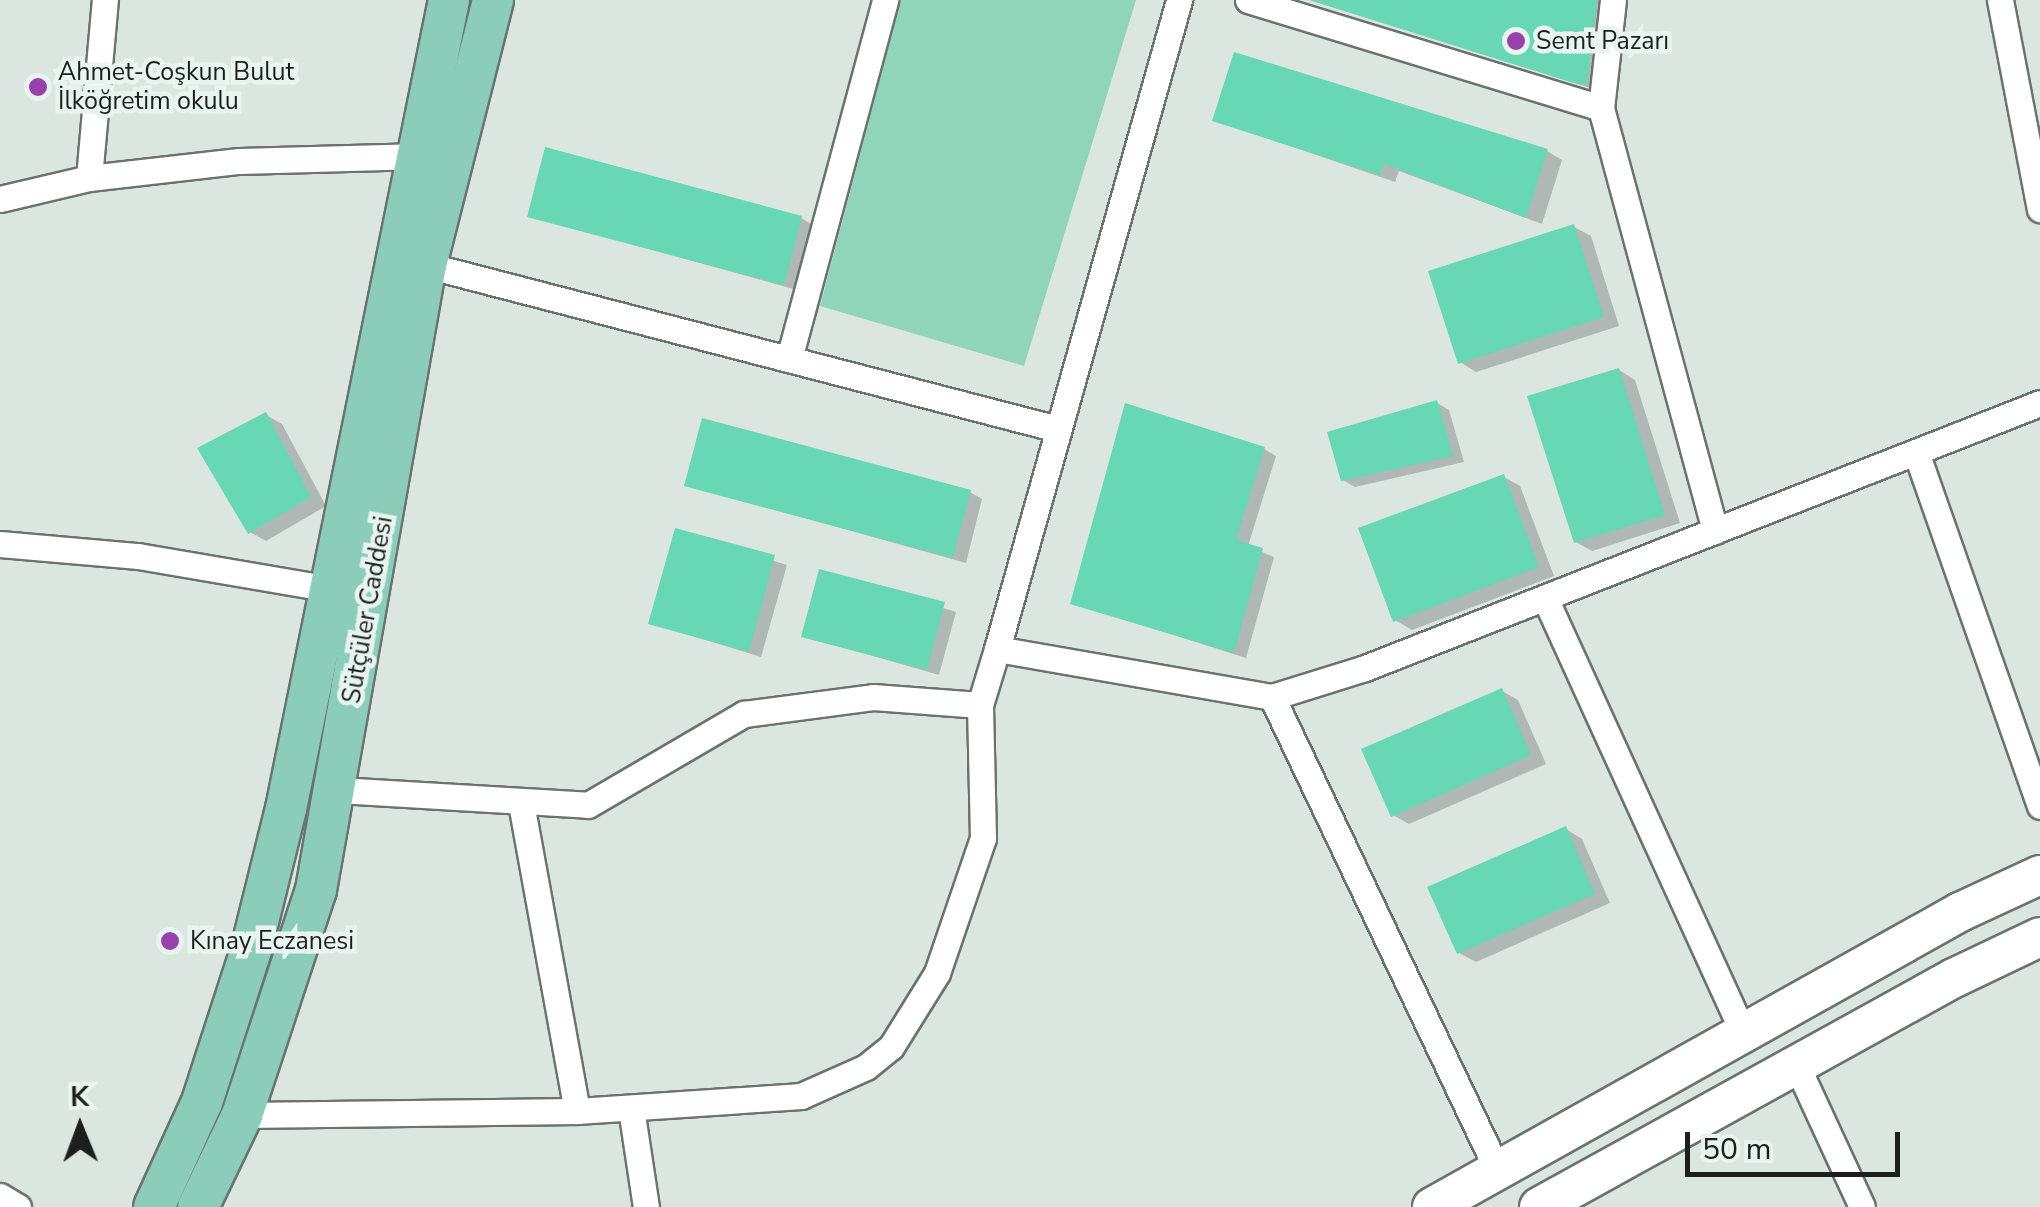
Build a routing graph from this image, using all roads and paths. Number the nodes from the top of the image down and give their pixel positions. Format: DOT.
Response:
graph roads {
  1 [pos="105,0"];
  2 [pos="449,0"];
  3 [pos="493,0"];
  4 [pos="885,0"];
  5 [pos="1179,0"];
  6 [pos="1248,0"];
  7 [pos="1614,0"];
  8 [pos="2000,0"];
  9 [pos="1601,108"];
  10 [pos="412,156"];
  11 [pos="89,178"];
  12 [pos="0,200"];
  13 [pos="2040,209"];
  14 [pos="426,265"];
  15 [pos="789,359"];
  16 [pos="2040,403"];
  17 [pos="1058,429"];
  18 [pos="1916,452"];
  19 [pos="1715,531"];
  20 [pos="0,544"];
  21 [pos="325,588"];
  22 [pos="1545,598"];
  23 [pos="997,649"];
  24 [pos="1272,697"];
  25 [pos="980,705"];
  26 [pos="338,790"];
  27 [pos="520,803"];
  28 [pos="2040,806"];
  29 [pos="2040,874"];
  30 [pos="2040,938"];
  31 [pos="1743,1032"];
  32 [pos="1796,1064"];
  33 [pos="631,1108"];
  34 [pos="577,1111"];
  35 [pos="242,1115"];
  36 [pos="1498,1172"];
  37 [pos="0,1196"];
  38 [pos="18,1207"];
  39 [pos="154,1207"];
  40 [pos="198,1207"];
  41 [pos="646,1207"];
  42 [pos="1432,1207"];
  43 [pos="1539,1207"];
  44 [pos="1862,1207"];
  1 -- 11 [label="street"];
  2 -- 10 [label="main road, Sütçüler Caddesi"];
  3 -- 14 [label="main road, Sütçüler Caddesi"];
  4 -- 15 [label="street"];
  5 -- 17 [label="street"];
  6 -- 9 [label="street"];
  7 -- 9 [label="street"];
  8 -- 13 [label="street"];
  9 -- 19 [label="street"];
  10 -- 11 [label="street"];
  10 -- 21 [label="main road, Sütçüler Caddesi"];
  11 -- 12 [label="street"];
  14 -- 15 [label="street"];
  14 -- 26 [label="main road, Sütçüler Caddesi"];
  15 -- 17 [label="street"];
  16 -- 18 [label="street"];
  17 -- 23 [label="street"];
  18 -- 19 [label="street"];
  18 -- 28 [label="street"];
  19 -- 22 [label="street"];
  20 -- 21 [label="street"];
  21 -- 39 [label="main road, Sütçüler Caddesi"];
  22 -- 24 [label="street"];
  22 -- 31 [label="street"];
  23 -- 24 [label="street"];
  23 -- 25 [label="street"];
  24 -- 36 [label="street"];
  25 -- 27 [label="street"];
  25 -- 33 [label="street"];
  26 -- 27 [label="street"];
  26 -- 35 [label="main road, Sütçüler Caddesi"];
  27 -- 34 [label="street"];
  29 -- 31 [label="main road"];
  30 -- 32 [label="main road"];
  31 -- 36 [label="main road"];
  32 -- 43 [label="main road"];
  32 -- 44 [label="street"];
  33 -- 34 [label="street"];
  33 -- 41 [label="street"];
  34 -- 35 [label="street"];
  35 -- 40 [label="main road, Sütçüler Caddesi"];
  36 -- 42 [label="main road"];
  37 -- 38 [label="street"];
}
